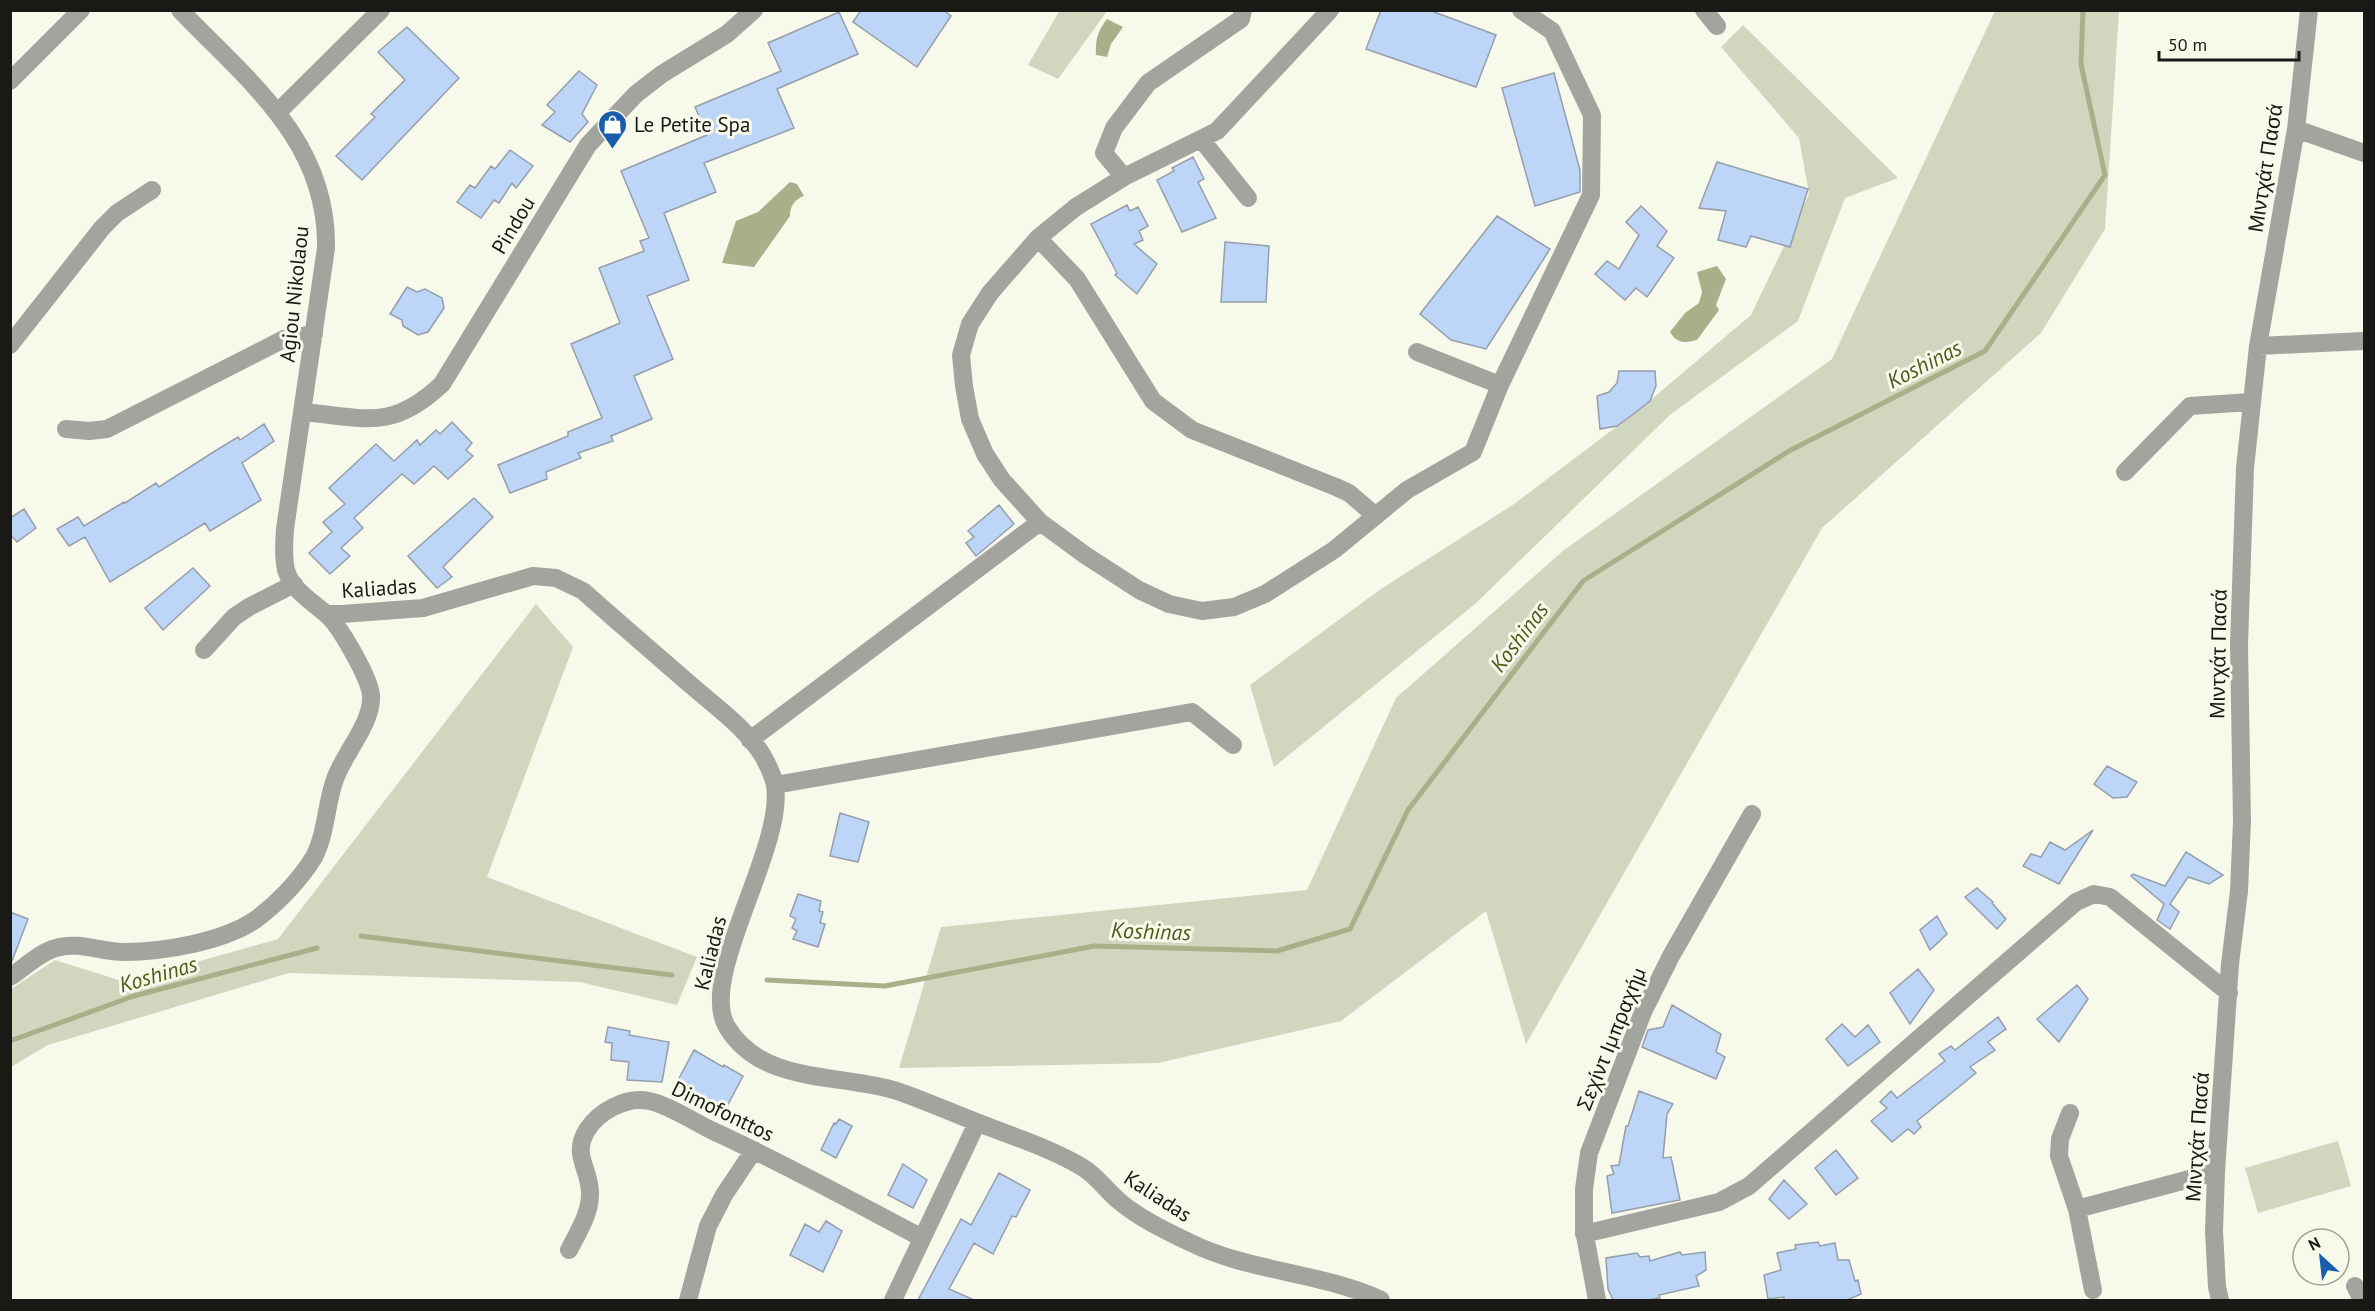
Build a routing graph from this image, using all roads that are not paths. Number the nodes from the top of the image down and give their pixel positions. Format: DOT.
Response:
graph roads {
  1 [pos="81,10"];
  2 [pos="180,10"];
  3 [pos="381,10"];
  4 [pos="754,10"];
  5 [pos="1243,10"];
  6 [pos="1330,10"];
  7 [pos="1521,10"];
  8 [pos="1704,10"];
  9 [pos="2309,10"];
  10 [pos="1717,26"];
  11 [pos="10,81"];
  12 [pos="278,112"];
  13 [pos="2296,129"];
  14 [pos="1201,139"];
  15 [pos="2364,153"];
  16 [pos="1124,177"];
  17 [pos="152,190"];
  18 [pos="1248,198"];
  19 [pos="1038,238"];
  20 [pos="314,334"];
  21 [pos="2364,341"];
  22 [pos="10,345"];
  23 [pos="2258,346"];
  24 [pos="1417,352"];
  25 [pos="1500,385"];
  26 [pos="2251,402"];
  27 [pos="303,412"];
  28 [pos="66,429"];
  29 [pos="2125,472"];
  30 [pos="1377,516"];
  31 [pos="1040,522"];
  32 [pos="294,584"];
  33 [pos="326,614"];
  34 [pos="204,650"];
  35 [pos="750,740"];
  36 [pos="1233,746"];
  37 [pos="775,785"];
  38 [pos="1752,814"];
  39 [pos="10,977"];
  40 [pos="2229,993"];
  41 [pos="2070,1113"];
  42 [pos="977,1123"];
  43 [pos="754,1150"];
  44 [pos="2216,1172"];
  45 [pos="2077,1209"];
  46 [pos="1584,1234"];
  47 [pos="922,1238"];
  48 [pos="569,1250"];
  49 [pos="2093,1290"];
  50 [pos="688,1300"];
  51 [pos="893,1300"];
  52 [pos="1381,1300"];
  53 [pos="1597,1300"];
  54 [pos="2220,1300"];
  1 -- 11 [label="street"];
  2 -- 12 [label="street, Agiou Nikolaou"];
  3 -- 12 [label="street"];
  4 -- 27 [label="street, Pindou"];
  5 -- 16 [label="street"];
  6 -- 14 [label="street"];
  7 -- 25 [label="street"];
  8 -- 10 [label="street"];
  9 -- 13 [label="street, Μιντχάτ Πασά"];
  12 -- 20 [label="street, Agiou Nikolaou"];
  13 -- 15 [label="street"];
  13 -- 23 [label="street, Μιντχάτ Πασά"];
  14 -- 16 [label="street"];
  14 -- 18 [label="street"];
  16 -- 19 [label="street"];
  17 -- 22 [label="street"];
  19 -- 30 [label="street"];
  19 -- 31 [label="street"];
  20 -- 27 [label="street, Agiou Nikolaou"];
  20 -- 28 [label="street"];
  21 -- 23 [label="street"];
  23 -- 26 [label="street, Μιντχάτ Πασά"];
  24 -- 25 [label="street"];
  25 -- 30 [label="street"];
  26 -- 29 [label="street"];
  26 -- 40 [label="street, Μιντχάτ Πασά"];
  27 -- 32 [label="street, Agiou Nikolaou"];
  30 -- 31 [label="street"];
  31 -- 35 [label="street"];
  32 -- 33 [label="street, Agiou Nikolaou"];
  32 -- 34 [label="street"];
  33 -- 35 [label="street, Kaliadas"];
  33 -- 39 [label="street, Agiou Nikolaou"];
  35 -- 37 [label="street, Kaliadas"];
  36 -- 37 [label="street"];
  37 -- 42 [label="street, Kaliadas"];
  38 -- 46 [label="street, Σεχίντ Ιμπραχήμ"];
  40 -- 44 [label="street, Μιντχάτ Πασά"];
  40 -- 46 [label="street"];
  41 -- 45 [label="street"];
  42 -- 47 [label="street"];
  42 -- 52 [label="street, Kaliadas"];
  43 -- 47 [label="street, Dimofonttos"];
  43 -- 48 [label="street, Dimofonttos"];
  43 -- 50 [label="street"];
  44 -- 45 [label="street"];
  44 -- 54 [label="street, Μιντχάτ Πασά"];
  45 -- 49 [label="street"];
  46 -- 53 [label="street, Σεχίντ Ιμπραχήμ"];
  47 -- 51 [label="street"];
}
